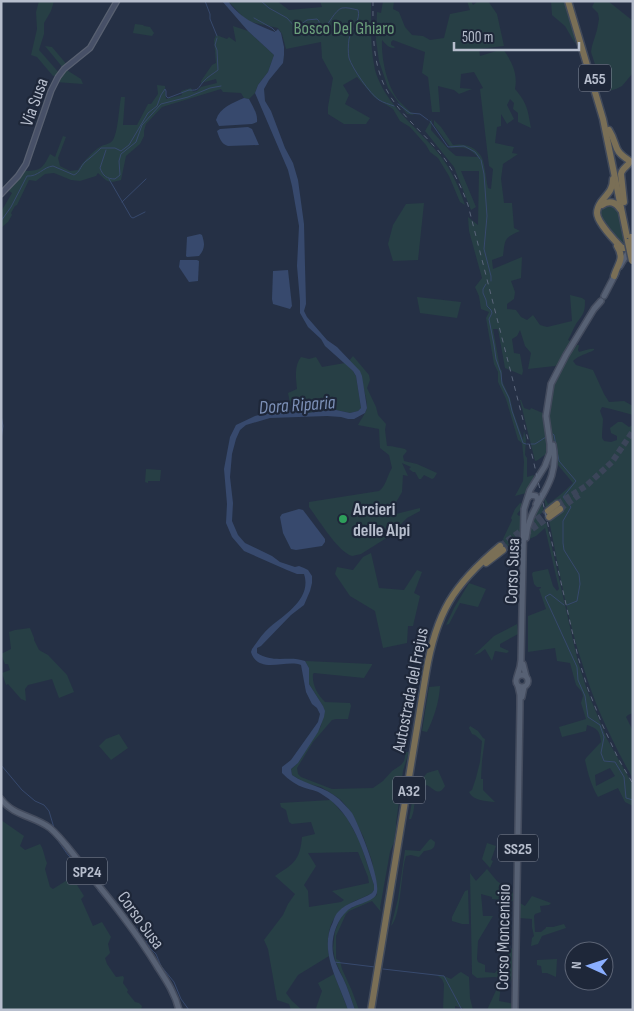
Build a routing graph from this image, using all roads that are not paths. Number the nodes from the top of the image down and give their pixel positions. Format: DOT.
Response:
graph roads {
  1 [pos="117,1"];
  2 [pos="568,1"];
  3 [pos="572,1"];
  4 [pos="609,130"];
  5 [pos="613,159"];
  6 [pos="1,194"];
  7 [pos="624,202"];
  8 [pos="599,207"];
  9 [pos="606,228"];
  10 [pos="630,237"];
  11 [pos="614,239"];
  12 [pos="631,258"];
  13 [pos="616,273"];
  14 [pos="547,426"];
  15 [pos="548,459"];
  16 [pos="554,465"];
  17 [pos="524,506"];
  18 [pos="558,507"];
  19 [pos="532,514"];
  20 [pos="549,514"];
  21 [pos="501,548"];
  22 [pos="522,664"];
  23 [pos="526,676"];
  24 [pos="517,677"];
  25 [pos="518,686"];
  26 [pos="524,687"];
  27 [pos="1,800"];
  28 [pos="179,1010"];
  29 [pos="372,1010"];
  30 [pos="517,1010"];
  1 -- 6 [label="main road, Via Susa"];
  2 -- 5 [label="highway, A55"];
  3 -- 4 [label="highway, A55"];
  4 -- 5 [label="highway, A55"];
  4 -- 7 [label="highway"];
  5 -- 7 [label="highway, A55"];
  5 -- 8 [label="highway"];
  5 -- 10 [label="highway, A55"];
  7 -- 10 [label="highway, A55"];
  8 -- 9 [label="highway"];
  8 -- 10 [label="highway"];
  9 -- 11 [label="highway"];
  9 -- 13 [label="highway"];
  10 -- 11 [label="highway"];
  10 -- 12 [label="highway, bridge"];
  11 -- 12 [label="highway"];
  12 -- 13 [label="highway"];
  13 -- 14 [label="main road, Corso Susa / SS25"];
  14 -- 15 [label="main road, Corso Susa / SS25"];
  14 -- 16 [label="main road, Corso Susa / SS25"];
  15 -- 16 [label="main road"];
  15 -- 17 [label="main road, Corso Susa / SS25"];
  16 -- 19 [label="main road, Corso Susa / SS25"];
  17 -- 19 [label="main road"];
  17 -- 22 [label="main road, Corso Susa / SS25"];
  18 -- 20 [label="highway"];
  19 -- 22 [label="main road, Corso Susa / SS25"];
  21 -- 29 [label="highway, Autostrada del Frejus / A32"];
  22 -- 23 [label="main road, SS25"];
  22 -- 24 [label="main road, SS25"];
  23 -- 24 [label="main road"];
  23 -- 26 [label="main road, SS25"];
  24 -- 25 [label="main road, SS25"];
  25 -- 26 [label="main road"];
  25 -- 30 [label="main road, Corso Moncenisio / SS25"];
  26 -- 30 [label="main road, Corso Moncenisio / SS25"];
  27 -- 28 [label="main road, Corso Susa / SP24"];
}
